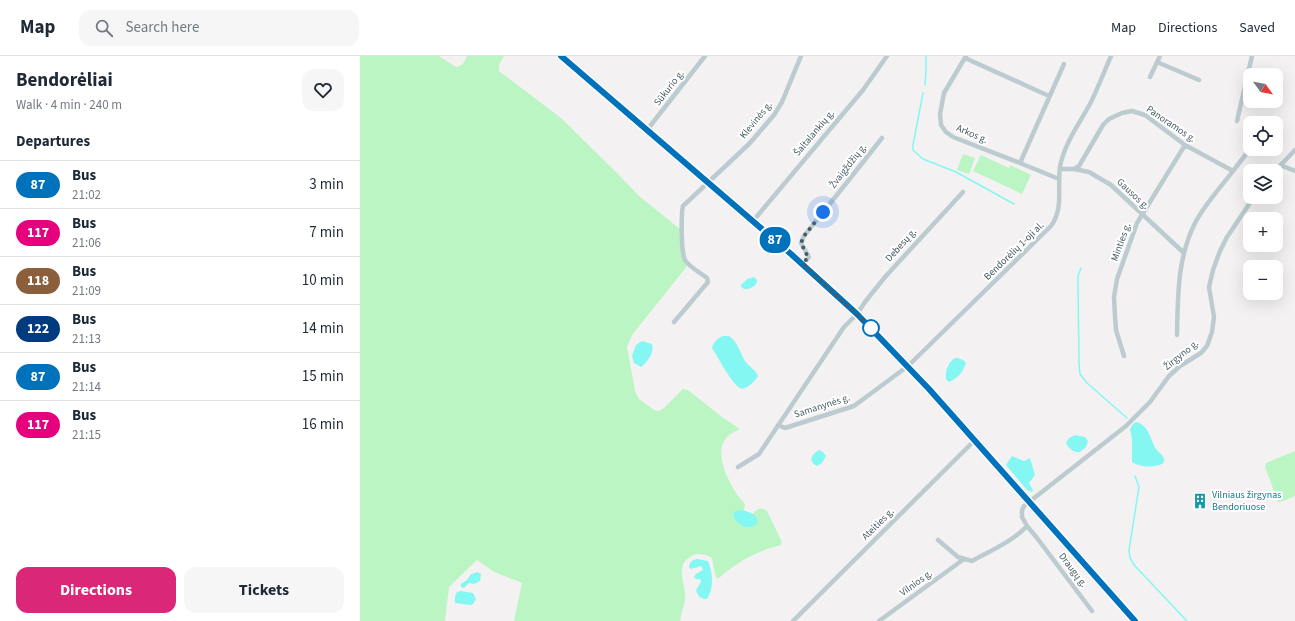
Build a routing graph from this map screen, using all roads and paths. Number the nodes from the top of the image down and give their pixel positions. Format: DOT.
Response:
graph roads {
  1 [pos="561,56"];
  2 [pos="705,56"];
  3 [pos="801,56"];
  4 [pos="887,56"];
  5 [pos="1111,56"];
  6 [pos="1160,56"];
  7 [pos="1252,56"];
  8 [pos="966,57"];
  9 [pos="1157,62"];
  10 [pos="1064,64"];
  11 [pos="1150,77"];
  12 [pos="1199,80"];
  13 [pos="1049,96"];
  14 [pos="1237,121"];
  15 [pos="647,130"];
  16 [pos="882,138"];
  17 [pos="1185,145"];
  18 [pos="1295,150"];
  19 [pos="1245,156"];
  20 [pos="1020,163"];
  21 [pos="1281,164"];
  22 [pos="1283,166"];
  23 [pos="1060,169"];
  24 [pos="1074,169"];
  25 [pos="1233,171"];
  26 [pos="1295,172"];
  27 [pos="1059,178"];
  28 [pos="709,183"];
  29 [pos="963,192"];
  30 [pos="1249,204"];
  31 [pos="1141,214"];
  32 [pos="753,221"];
  33 [pos="1184,253"];
  34 [pos="803,264"];
  35 [pos="857,314"];
  36 [pos="674,322"];
  37 [pos="1177,335"];
  38 [pos="1124,356"];
  39 [pos="908,366"];
  40 [pos="778,425"];
  41 [pos="975,440"];
  42 [pos="738,467"];
  43 [pos="1029,502"];
  44 [pos="1027,526"];
  45 [pos="938,540"];
  46 [pos="964,559"];
  47 [pos="1092,611"];
  48 [pos="793,621"];
  49 [pos="879,621"];
  50 [pos="1135,621"];
  1 -- 15 [label="main road"];
  2 -- 15 [label="street, Sūkurio g."];
  3 -- 28 [label="street, Klevinės g."];
  4 -- 32 [label="street, Šaltalankių g."];
  5 -- 23 [label="street, Bendorėlių 1-oji al."];
  6 -- 9 [label="street"];
  7 -- 14 [label="street"];
  8 -- 13 [label="street, Arkos g."];
  8 -- 20 [label="street, Arkos g."];
  9 -- 11 [label="street"];
  9 -- 12 [label="street"];
  10 -- 13 [label="street"];
  13 -- 20 [label="street"];
  15 -- 28 [label="main road"];
  16 -- 34 [label="street, Žvaigždžių g."];
  17 -- 24 [label="street, Panoramos g."];
  17 -- 25 [label="street, Panoramos g."];
  17 -- 31 [label="street, Minties g."];
  18 -- 21 [label="street"];
  19 -- 25 [label="street"];
  20 -- 27 [label="street, Arkos g."];
  22 -- 26 [label="street"];
  23 -- 24 [label="street, Gausos g."];
  23 -- 27 [label="street, Bendorėlių 1-oji al."];
  24 -- 31 [label="street, Gausos g."];
  25 -- 33 [label="street"];
  27 -- 39 [label="street, Bendorėlių 1-oji al."];
  28 -- 32 [label="main road"];
  28 -- 36 [label="street, Klevinės g."];
  29 -- 35 [label="street, Debesų g."];
  30 -- 43 [label="street, Žirgyno g."];
  31 -- 33 [label="street, Gausos g."];
  31 -- 38 [label="street, Minties g."];
  32 -- 34 [label="main road"];
  33 -- 37 [label="street"];
  34 -- 35 [label="main road"];
  35 -- 39 [label="main road"];
  35 -- 40 [label="street, Samanynės g."];
  39 -- 40 [label="street, Samanynės g."];
  39 -- 41 [label="main road"];
  40 -- 42 [label="street, Samanynės g."];
  41 -- 43 [label="main road"];
  41 -- 48 [label="street, Ateities g."];
  43 -- 44 [label="street, Draugų g."];
  43 -- 50 [label="main road"];
  44 -- 46 [label="street, Vilnios g."];
  44 -- 47 [label="street, Draugų g."];
  45 -- 46 [label="street"];
  46 -- 49 [label="street, Vilnios g."];
}
